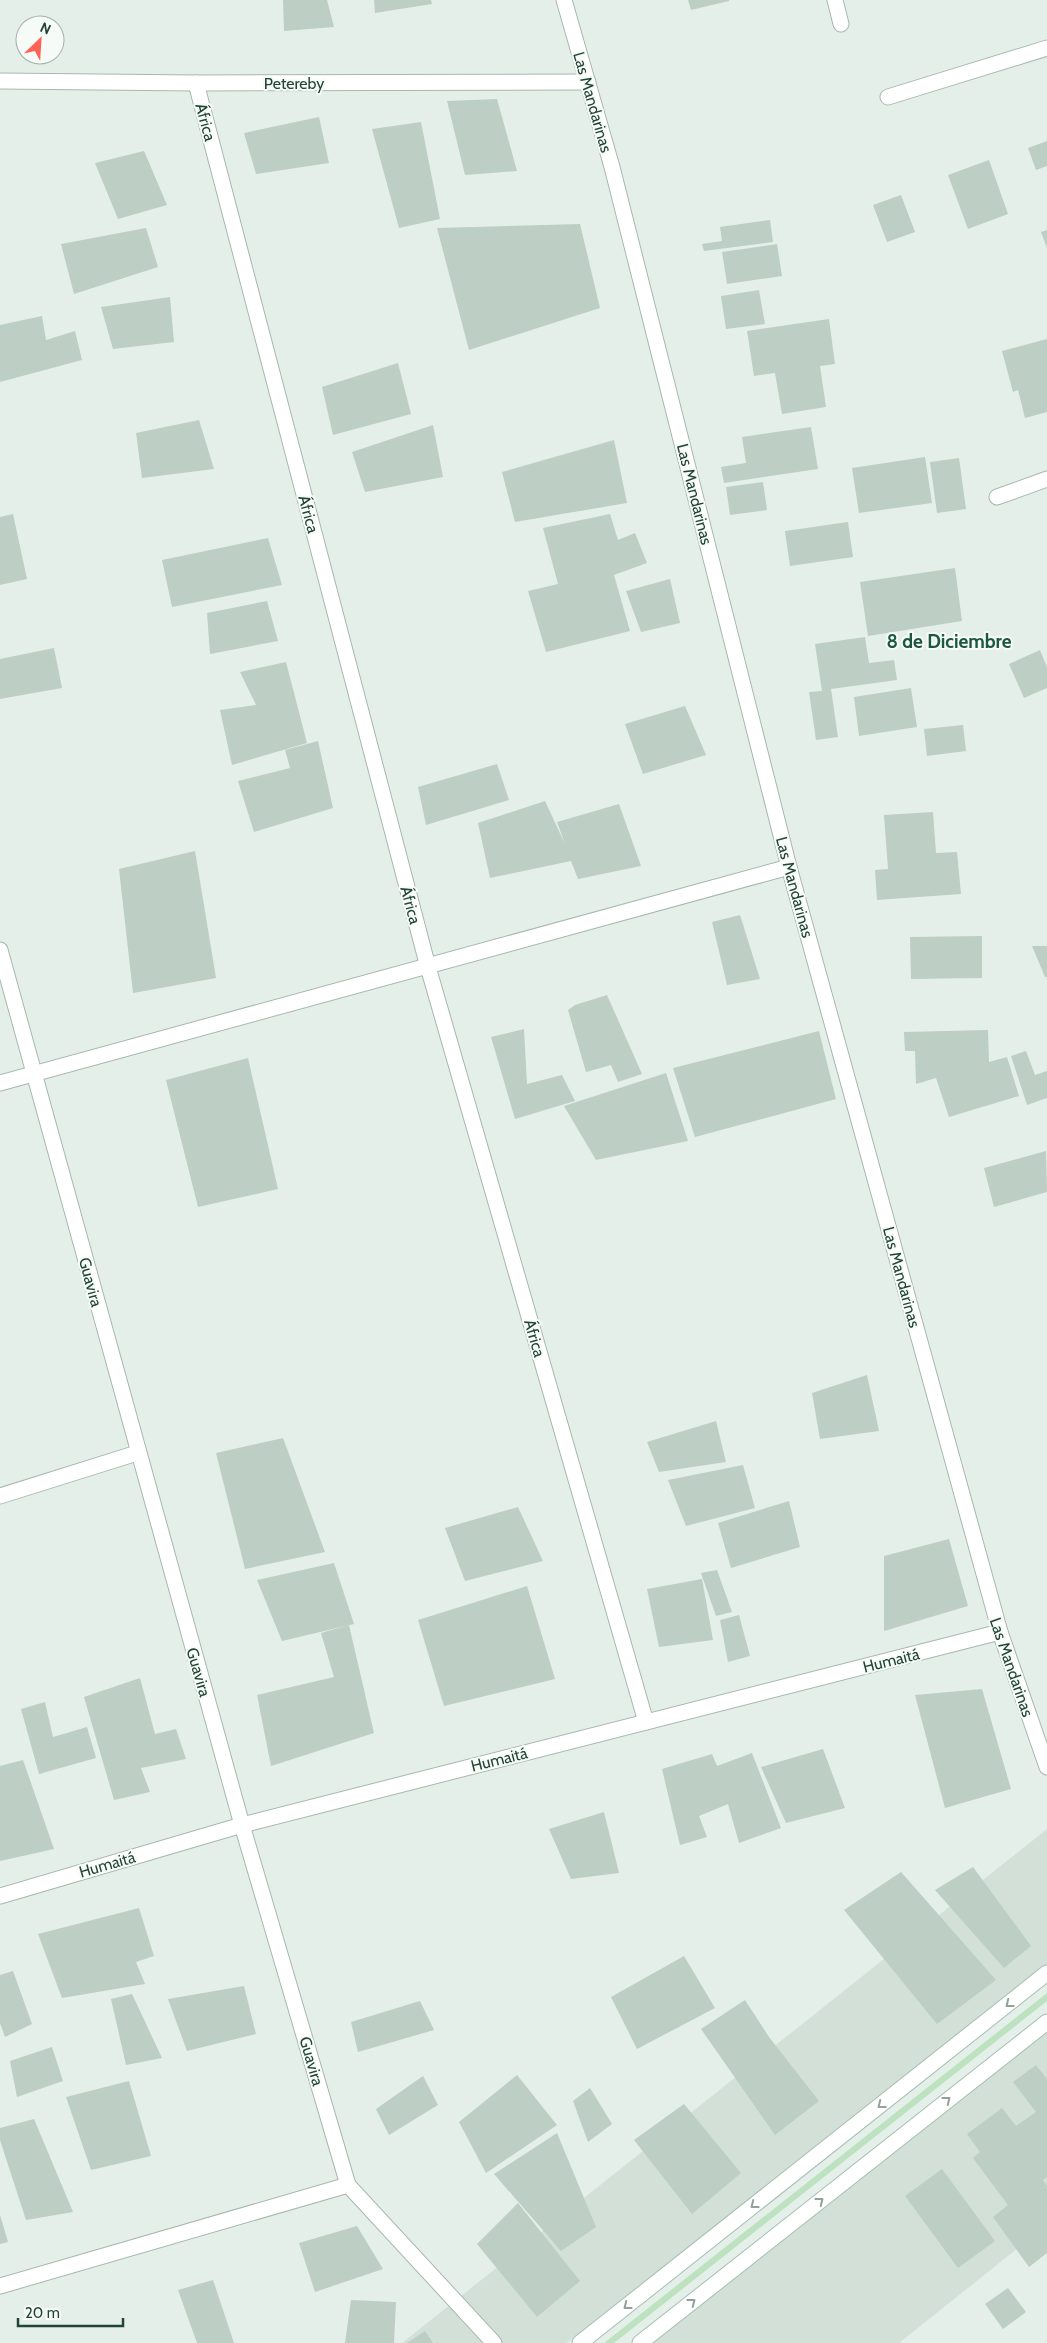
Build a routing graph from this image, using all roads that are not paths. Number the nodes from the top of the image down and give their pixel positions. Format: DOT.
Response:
graph roads {
  1 [pos="564,0"];
  2 [pos="835,0"];
  3 [pos="842,24"];
  4 [pos="1047,48"];
  5 [pos="0,81"];
  6 [pos="588,82"];
  7 [pos="196,83"];
  8 [pos="888,97"];
  9 [pos="1047,479"];
  10 [pos="997,497"];
  11 [pos="789,868"];
  12 [pos="0,950"];
  13 [pos="428,967"];
  14 [pos="34,1074"];
  15 [pos="0,1083"];
  16 [pos="137,1453"];
  17 [pos="0,1496"];
  18 [pos="1000,1632"];
  19 [pos="646,1722"];
  20 [pos="1047,1767"];
  21 [pos="242,1825"];
  22 [pos="0,1896"];
  23 [pos="1047,1974"];
  24 [pos="1047,2022"];
  25 [pos="348,2185"];
  26 [pos="0,2286"];
  27 [pos="494,2343"];
  28 [pos="580,2343"];
  29 [pos="640,2343"];
  1 -- 6 [label="street, Las Mandarinas"];
  2 -- 3 [label="street"];
  4 -- 8 [label="street"];
  5 -- 7 [label="street, Petereby"];
  6 -- 7 [label="street, Petereby"];
  6 -- 11 [label="street, Las Mandarinas"];
  7 -- 13 [label="street, África"];
  9 -- 10 [label="street"];
  11 -- 13 [label="street"];
  11 -- 18 [label="street, Las Mandarinas"];
  12 -- 14 [label="street, Guavira"];
  13 -- 14 [label="street"];
  13 -- 19 [label="street, África"];
  14 -- 15 [label="street"];
  14 -- 16 [label="street, Guavira"];
  16 -- 17 [label="street"];
  16 -- 21 [label="street, Guavira"];
  18 -- 19 [label="street, Humaitá"];
  18 -- 20 [label="street, Las Mandarinas"];
  19 -- 21 [label="street, Humaitá"];
  21 -- 22 [label="street, Humaitá"];
  21 -- 25 [label="street, Guavira"];
  23 -- 28 [label="street, one-way"];
  29 -- 24 [label="street, one-way"];
  25 -- 26 [label="street"];
  25 -- 27 [label="street, Guavira"];
}
